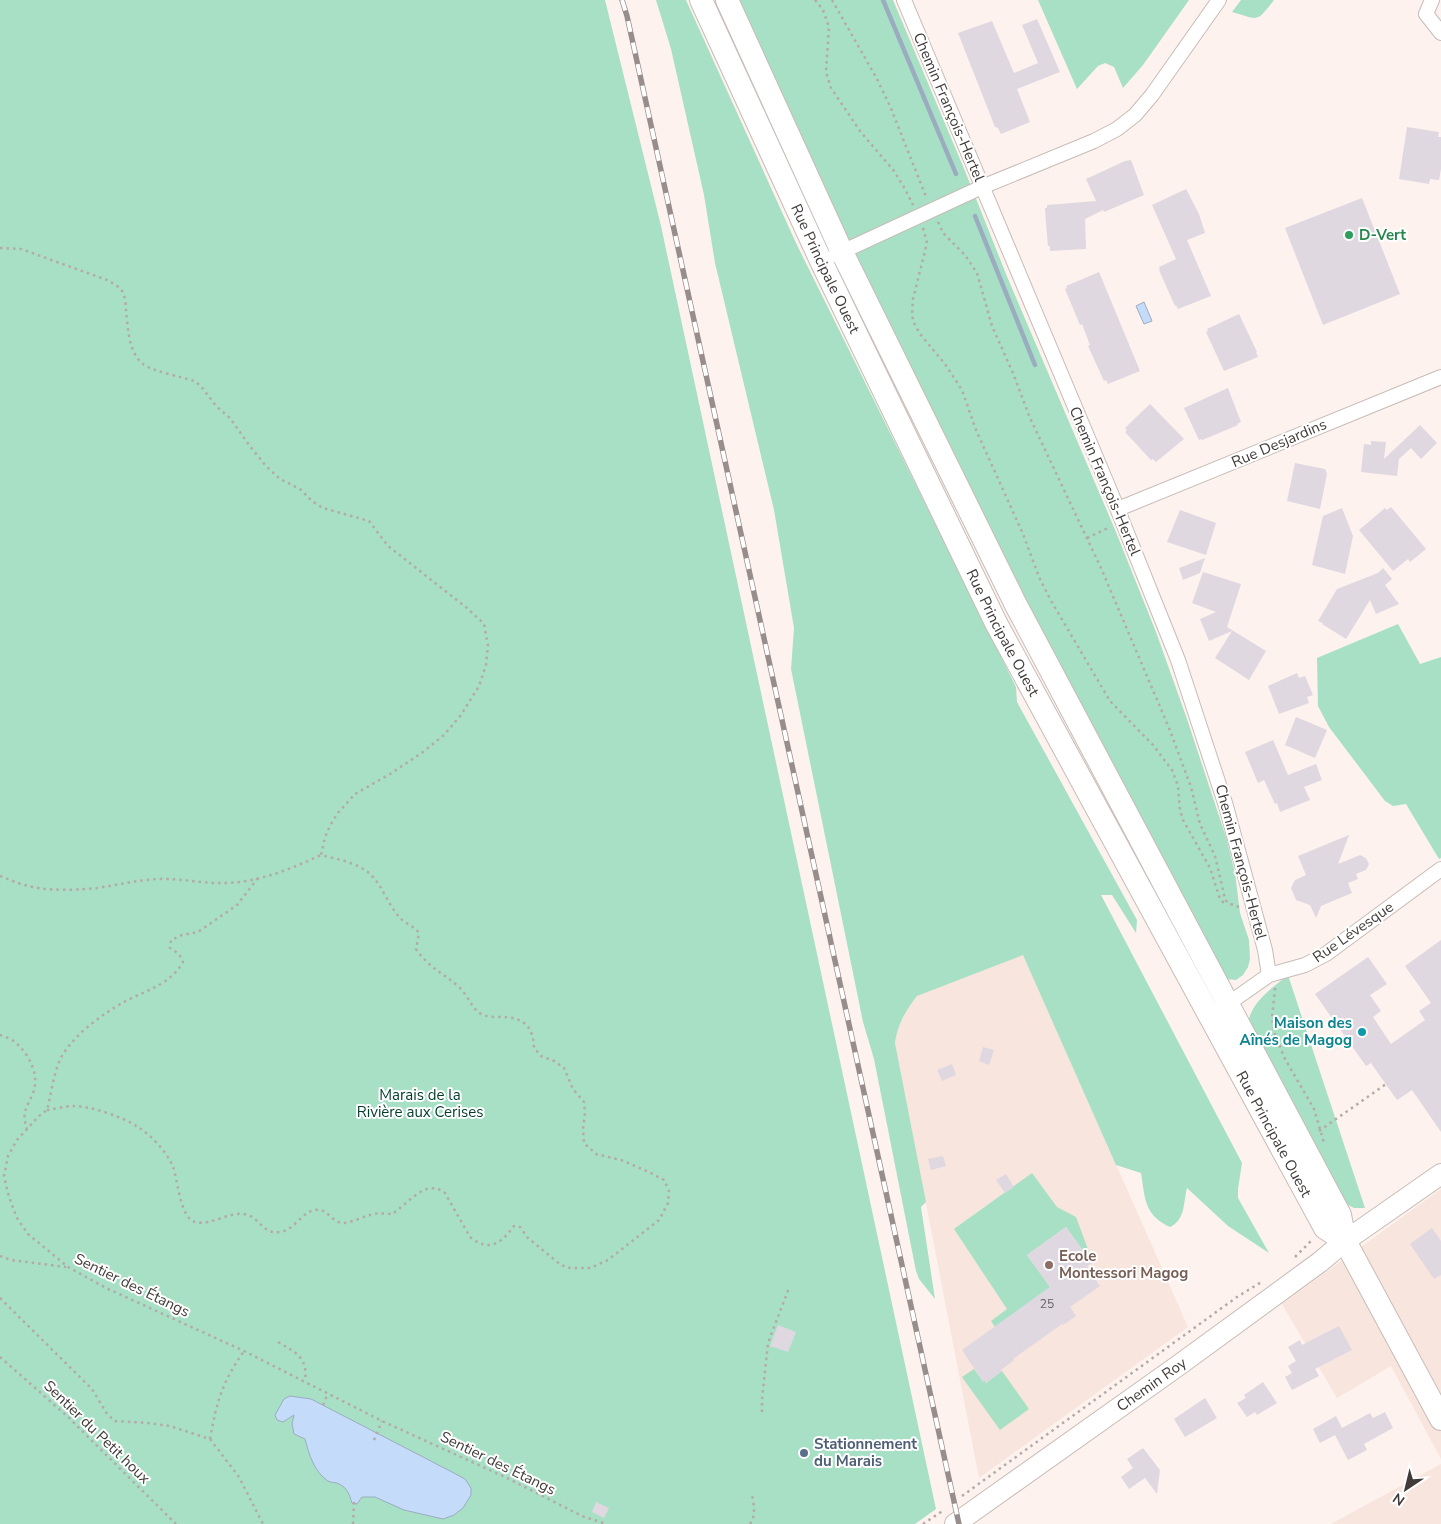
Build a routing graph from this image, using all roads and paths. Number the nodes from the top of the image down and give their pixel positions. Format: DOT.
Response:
graph roads {
  1 [pos="701,0"];
  2 [pos="727,0"];
  3 [pos="815,0"];
  4 [pos="904,0"];
  5 [pos="1219,0"];
  6 [pos="1432,0"];
  7 [pos="1441,32"];
  8 [pos="982,188"];
  9 [pos="918,217"];
  10 [pos="0,248"];
  11 [pos="842,252"];
  12 [pos="821,261"];
  13 [pos="1441,377"];
  14 [pos="1118,509"];
  15 [pos="1087,538"];
  16 [pos="321,855"];
  17 [pos="1441,869"];
  18 [pos="0,876"];
  19 [pos="258,878"];
  20 [pos="1228,903"];
  21 [pos="1269,975"];
  22 [pos="1218,1010"];
  23 [pos="0,1034"];
  24 [pos="1386,1084"];
  25 [pos="47,1110"];
  26 [pos="26,1129"];
  27 [pos="1319,1131"];
  28 [pos="1441,1174"];
  29 [pos="1345,1241"];
  30 [pos="0,1256"];
  31 [pos="68,1267"];
  32 [pos="789,1288"];
  33 [pos="0,1298"];
  34 [pos="278,1342"];
  35 [pos="244,1350"];
  36 [pos="0,1357"];
  37 [pos="305,1381"];
  38 [pos="328,1393"];
  39 [pos="324,1404"];
  40 [pos="762,1412"];
  41 [pos="1441,1419"];
  42 [pos="382,1421"];
  43 [pos="210,1439"];
  44 [pos="374,1440"];
  45 [pos="752,1495"];
  46 [pos="354,1502"];
  47 [pos="176,1524"];
  48 [pos="262,1524"];
  49 [pos="353,1524"];
  50 [pos="606,1524"];
  51 [pos="750,1524"];
  52 [pos="956,1524"];
  1 -- 12 [label="main road, Rue Principale Ouest"];
  2 -- 11 [label="main road, Rue Principale Ouest"];
  3 -- 9 [label="path"];
  4 -- 8 [label="street, Chemin François-Hertel"];
  5 -- 8 [label="street"];
  6 -- 7 [label="street"];
  8 -- 9 [label="street"];
  8 -- 14 [label="street, Chemin François-Hertel"];
  9 -- 11 [label="street"];
  9 -- 20 [label="path"];
  10 -- 16 [label="path"];
  11 -- 12 [label="street"];
  11 -- 22 [label="main road, Rue Principale Ouest"];
  12 -- 22 [label="main road, Rue Principale Ouest"];
  13 -- 14 [label="street, Rue Desjardins"];
  14 -- 15 [label="path"];
  14 -- 21 [label="street, Chemin François-Hertel"];
  16 -- 19 [label="path"];
  16 -- 25 [label="path"];
  17 -- 21 [label="street, Rue Lévesque"];
  18 -- 19 [label="path"];
  19 -- 25 [label="path"];
  21 -- 22 [label="street, Rue Lévesque"];
  22 -- 29 [label="main road, Rue Principale Ouest"];
  23 -- 26 [label="path"];
  24 -- 27 [label="path"];
  25 -- 26 [label="path, Sentier des Étangs"];
  26 -- 31 [label="path, Sentier des Étangs"];
  28 -- 29 [label="street, Chemin Roy"];
  29 -- 41 [label="main road, Rue Principale Ouest"];
  29 -- 52 [label="street, Chemin Roy"];
  30 -- 31 [label="path"];
  31 -- 35 [label="path, Sentier des Étangs"];
  32 -- 40 [label="path"];
  33 -- 43 [label="path"];
  34 -- 37 [label="path"];
  35 -- 37 [label="path, Sentier des Étangs"];
  35 -- 43 [label="path"];
  36 -- 47 [label="path, Sentier du Petit houx"];
  37 -- 38 [label="path, Sentier des Étangs"];
  38 -- 39 [label="path"];
  38 -- 42 [label="path, Sentier des Étangs"];
  42 -- 44 [label="path"];
  42 -- 50 [label="path, Sentier des Étangs"];
  43 -- 48 [label="path"];
  45 -- 51 [label="path"];
  46 -- 49 [label="path"];
}
